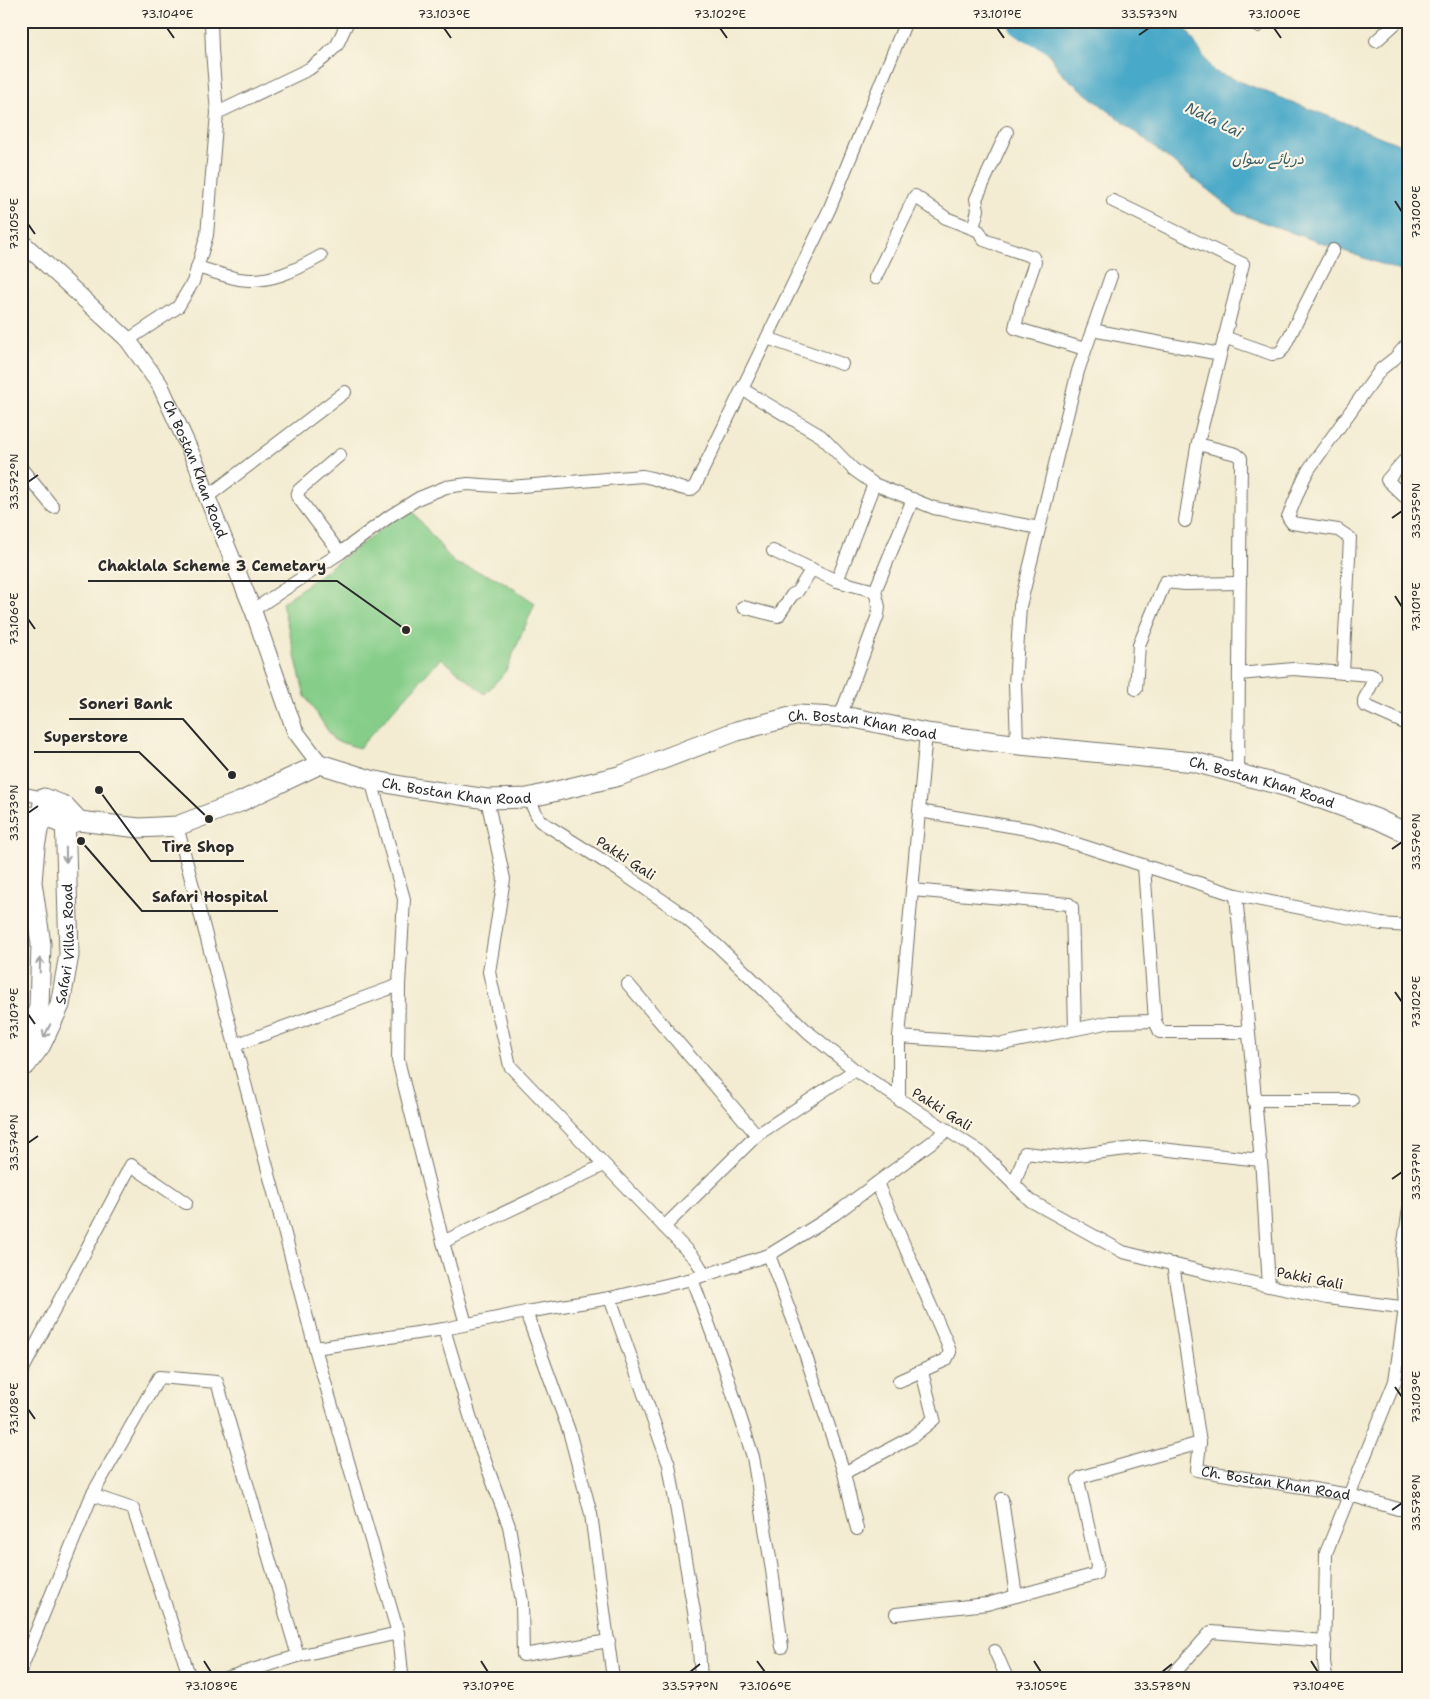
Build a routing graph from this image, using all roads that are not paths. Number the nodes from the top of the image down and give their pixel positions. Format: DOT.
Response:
graph roads {
  1 [pos="211,21"];
  2 [pos="348,21"];
  3 [pos="906,21"];
  4 [pos="1398,21"];
  5 [pos="1376,41"];
  6 [pos="217,113"];
  7 [pos="1007,132"];
  8 [pos="1113,201"];
  9 [pos="973,228"];
  10 [pos="21,241"];
  11 [pos="1333,250"];
  12 [pos="320,256"];
  13 [pos="198,267"];
  14 [pos="1111,276"];
  15 [pos="875,278"];
  16 [pos="1092,330"];
  17 [pos="1224,337"];
  18 [pos="767,338"];
  19 [pos="128,340"];
  20 [pos="1409,342"];
  21 [pos="1086,349"];
  22 [pos="1220,354"];
  23 [pos="842,364"];
  24 [pos="742,389"];
  25 [pos="345,392"];
  26 [pos="1198,444"];
  27 [pos="340,454"];
  28 [pos="1409,455"];
  29 [pos="21,468"];
  30 [pos="874,484"];
  31 [pos="207,497"];
  32 [pos="913,499"];
  33 [pos="1409,501"];
  34 [pos="53,507"];
  35 [pos="1185,521"];
  36 [pos="1039,528"];
  37 [pos="773,551"];
  38 [pos="340,553"];
  39 [pos="812,569"];
  40 [pos="837,581"];
  41 [pos="1240,583"];
  42 [pos="876,591"];
  43 [pos="743,607"];
  44 [pos="254,610"];
  45 [pos="1343,672"];
  46 [pos="1239,674"];
  47 [pos="1136,689"];
  48 [pos="840,718"];
  49 [pos="1409,725"];
  50 [pos="926,733"];
  51 [pos="1017,744"];
  52 [pos="320,764"];
  53 [pos="1238,774"];
  54 [pos="371,780"];
  55 [pos="21,793"];
  56 [pos="528,798"];
  57 [pos="487,799"];
  58 [pos="43,807"];
  59 [pos="21,810"];
  60 [pos="919,811"];
  61 [pos="70,817"];
  62 [pos="177,826"];
  63 [pos="1409,834"];
  64 [pos="1144,866"];
  65 [pos="912,890"];
  66 [pos="1236,895"];
  67 [pos="1409,926"];
  68 [pos="628,984"];
  69 [pos="399,985"];
  70 [pos="1155,1020"];
  71 [pos="1075,1029"];
  72 [pos="1248,1032"];
  73 [pos="899,1037"];
  74 [pos="235,1045"];
  75 [pos="21,1063"];
  76 [pos="855,1070"];
  77 [pos="21,1071"];
  78 [pos="899,1100"];
  79 [pos="1254,1100"];
  80 [pos="1352,1100"];
  81 [pos="948,1130"];
  82 [pos="757,1135"];
  83 [pos="1260,1160"];
  84 [pos="604,1165"];
  85 [pos="877,1183"];
  86 [pos="1014,1185"];
  87 [pos="186,1204"];
  88 [pos="1409,1209"];
  89 [pos="664,1227"];
  90 [pos="442,1242"];
  91 [pos="769,1255"];
  92 [pos="1172,1264"];
  93 [pos="705,1275"];
  94 [pos="692,1279"];
  95 [pos="1269,1286"];
  96 [pos="610,1298"];
  97 [pos="1407,1308"];
  98 [pos="526,1312"];
  99 [pos="466,1324"];
  100 [pos="444,1329"];
  101 [pos="315,1348"];
  102 [pos="922,1372"];
  103 [pos="21,1373"];
  104 [pos="1402,1374"];
  105 [pos="898,1381"];
  106 [pos="1200,1443"];
  107 [pos="844,1473"];
  108 [pos="92,1495"];
  109 [pos="1350,1495"];
  110 [pos="1002,1499"];
  111 [pos="1409,1509"];
  112 [pos="857,1529"];
  113 [pos="1016,1596"];
  114 [pos="896,1614"];
  115 [pos="398,1633"];
  116 [pos="609,1641"];
  117 [pos="1325,1641"];
  118 [pos="782,1647"];
  119 [pos="995,1651"];
  120 [pos="298,1656"];
  121 [pos="21,1669"];
  122 [pos="190,1678"];
  123 [pos="226,1678"];
  124 [pos="401,1678"];
  125 [pos="613,1678"];
  126 [pos="702,1678"];
  127 [pos="1007,1678"];
  128 [pos="1170,1678"];
  129 [pos="1326,1678"];
  1 -- 6 [label="street"];
  2 -- 6 [label="street"];
  3 -- 18 [label="street"];
  4 -- 5 [label="street"];
  6 -- 13 [label="street"];
  7 -- 9 [label="street"];
  8 -- 17 [label="street"];
  9 -- 15 [label="street"];
  9 -- 21 [label="street"];
  10 -- 19 [label="street, Ch Bostan Khan Road"];
  11 -- 17 [label="street"];
  12 -- 13 [label="street"];
  13 -- 19 [label="street"];
  14 -- 16 [label="street"];
  16 -- 21 [label="street"];
  16 -- 22 [label="street"];
  17 -- 22 [label="street"];
  18 -- 23 [label="street"];
  18 -- 24 [label="street"];
  19 -- 31 [label="street, Ch Bostan Khan Road"];
  20 -- 45 [label="street"];
  21 -- 36 [label="street"];
  22 -- 26 [label="street"];
  24 -- 30 [label="street"];
  24 -- 38 [label="street"];
  25 -- 31 [label="street"];
  26 -- 35 [label="street"];
  26 -- 41 [label="street"];
  27 -- 38 [label="street"];
  28 -- 33 [label="street"];
  29 -- 34 [label="street"];
  30 -- 32 [label="street"];
  30 -- 40 [label="street"];
  31 -- 44 [label="street, Ch Bostan Khan Road"];
  32 -- 36 [label="street"];
  32 -- 42 [label="street"];
  36 -- 51 [label="street"];
  37 -- 39 [label="street"];
  38 -- 44 [label="street"];
  39 -- 40 [label="street"];
  39 -- 43 [label="street"];
  40 -- 42 [label="street"];
  41 -- 46 [label="street"];
  41 -- 47 [label="street"];
  42 -- 48 [label="street"];
  44 -- 52 [label="street, Ch Bostan Khan Road"];
  45 -- 46 [label="street"];
  45 -- 49 [label="street"];
  46 -- 53 [label="street"];
  48 -- 50 [label="main road, Ch. Bostan Khan Road"];
  48 -- 56 [label="main road, Ch. Bostan Khan Road"];
  50 -- 51 [label="main road, Ch. Bostan Khan Road"];
  50 -- 60 [label="street"];
  51 -- 53 [label="main road, Ch. Bostan Khan Road"];
  52 -- 54 [label="main road, Ch. Bostan Khan Road"];
  52 -- 62 [label="main road"];
  53 -- 63 [label="main road, Ch. Bostan Khan Road"];
  54 -- 57 [label="main road, Ch. Bostan Khan Road"];
  54 -- 69 [label="street"];
  55 -- 58 [label="street"];
  56 -- 57 [label="main road, Ch. Bostan Khan Road"];
  56 -- 76 [label="street, Pakki Gali"];
  57 -- 84 [label="street"];
  58 -- 59 [label="street"];
  58 -- 61 [label="main road"];
  75 -- 58 [label="main road, one-way"];
  60 -- 64 [label="street"];
  60 -- 65 [label="street"];
  61 -- 62 [label="main road"];
  61 -- 77 [label="main road, Safari Villas Road, one-way"];
  62 -- 74 [label="street"];
  64 -- 66 [label="street"];
  64 -- 70 [label="street"];
  65 -- 71 [label="street"];
  65 -- 73 [label="street"];
  66 -- 67 [label="street"];
  66 -- 72 [label="street"];
  68 -- 82 [label="street"];
  69 -- 74 [label="street"];
  69 -- 90 [label="street"];
  70 -- 71 [label="street"];
  70 -- 72 [label="street"];
  71 -- 73 [label="street"];
  72 -- 79 [label="street"];
  73 -- 78 [label="street"];
  74 -- 101 [label="street"];
  76 -- 78 [label="street, Pakki Gali"];
  76 -- 82 [label="street"];
  78 -- 81 [label="street, Pakki Gali"];
  79 -- 80 [label="street"];
  79 -- 83 [label="street"];
  81 -- 85 [label="street"];
  81 -- 86 [label="street, Pakki Gali"];
  82 -- 89 [label="street"];
  83 -- 86 [label="street"];
  83 -- 95 [label="street"];
  84 -- 89 [label="street"];
  84 -- 90 [label="street"];
  85 -- 91 [label="street"];
  85 -- 102 [label="street"];
  86 -- 92 [label="street, Pakki Gali"];
  87 -- 103 [label="street"];
  88 -- 97 [label="street"];
  89 -- 93 [label="street"];
  90 -- 99 [label="street"];
  91 -- 93 [label="street"];
  91 -- 107 [label="street"];
  92 -- 95 [label="street, Pakki Gali"];
  92 -- 106 [label="street, Ch. Bostan Khan Road"];
  93 -- 94 [label="street"];
  94 -- 96 [label="street"];
  94 -- 118 [label="street"];
  95 -- 97 [label="street, Pakki Gali"];
  96 -- 98 [label="street"];
  96 -- 126 [label="street"];
  97 -- 104 [label="street"];
  98 -- 99 [label="street"];
  98 -- 116 [label="street"];
  99 -- 100 [label="street"];
  100 -- 101 [label="street"];
  100 -- 116 [label="street"];
  101 -- 115 [label="street"];
  102 -- 105 [label="street"];
  102 -- 107 [label="street"];
  104 -- 109 [label="street"];
  106 -- 109 [label="street, Ch. Bostan Khan Road"];
  106 -- 113 [label="street"];
  107 -- 112 [label="street"];
  108 -- 120 [label="street"];
  108 -- 121 [label="street"];
  108 -- 122 [label="street"];
  109 -- 111 [label="street, Ch. Bostan Khan Road"];
  109 -- 117 [label="street"];
  110 -- 113 [label="street"];
  113 -- 114 [label="street"];
  115 -- 120 [label="street"];
  115 -- 124 [label="street"];
  116 -- 125 [label="street"];
  117 -- 128 [label="street"];
  117 -- 129 [label="street"];
  119 -- 127 [label="street"];
  120 -- 123 [label="street"];
}
